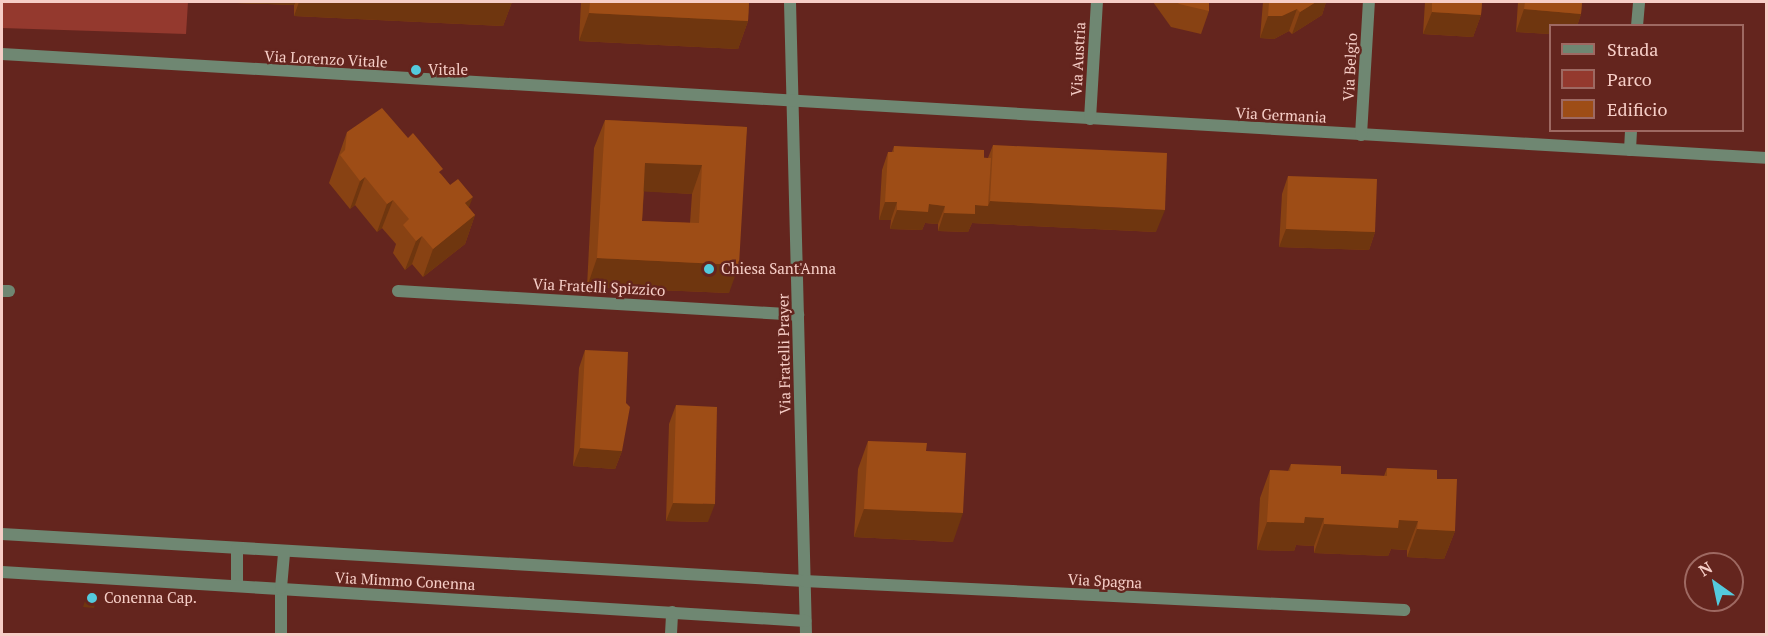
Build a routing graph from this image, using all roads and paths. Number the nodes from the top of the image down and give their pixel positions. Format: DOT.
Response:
graph roads {
  1 [pos="790,2"];
  2 [pos="1096,2"];
  3 [pos="1369,2"];
  4 [pos="1639,2"];
  5 [pos="1637,24"];
  6 [pos="2,54"];
  7 [pos="793,102"];
  8 [pos="1090,119"];
  9 [pos="1631,132"];
  10 [pos="1361,135"];
  11 [pos="1630,150"];
  12 [pos="1767,158"];
  13 [pos="398,291"];
  14 [pos="798,315"];
  15 [pos="2,534"];
  16 [pos="237,548"];
  17 [pos="284,551"];
  18 [pos="2,572"];
  19 [pos="804,581"];
  20 [pos="237,585"];
  21 [pos="281,588"];
  22 [pos="1404,610"];
  23 [pos="672,612"];
  24 [pos="806,621"];
  25 [pos="281,634"];
  26 [pos="671,634"];
  27 [pos="806,634"];
  1 -- 7 [label="street, Via Fratelli Prayer"];
  2 -- 8 [label="street, Via Austria"];
  3 -- 10 [label="street, Via Belgio"];
  4 -- 5 [label="street"];
  6 -- 7 [label="street, Via Lorenzo Vitale"];
  7 -- 8 [label="street, Via Germania"];
  7 -- 14 [label="street, Via Fratelli Prayer"];
  8 -- 10 [label="street, Via Germania"];
  9 -- 11 [label="street"];
  10 -- 11 [label="street, Via Germania"];
  11 -- 12 [label="street, Via Germania"];
  13 -- 14 [label="street, Via Fratelli Spizzico"];
  14 -- 19 [label="street, Via Fratelli Prayer"];
  15 -- 16 [label="street, Via Mimmo Conenna"];
  16 -- 17 [label="street, Via Mimmo Conenna"];
  16 -- 20 [label="street"];
  17 -- 19 [label="street, Via Mimmo Conenna"];
  17 -- 21 [label="street"];
  18 -- 20 [label="street, Via Mimmo Conenna"];
  19 -- 22 [label="street, Via Spagna"];
  19 -- 24 [label="street, Via Fratelli Prayer"];
  20 -- 21 [label="street, Via Mimmo Conenna"];
  21 -- 23 [label="street, Via Mimmo Conenna"];
  21 -- 25 [label="street"];
  23 -- 24 [label="street, Via Mimmo Conenna"];
  23 -- 26 [label="street"];
  24 -- 27 [label="street, Via Fratelli Prayer"];
}
